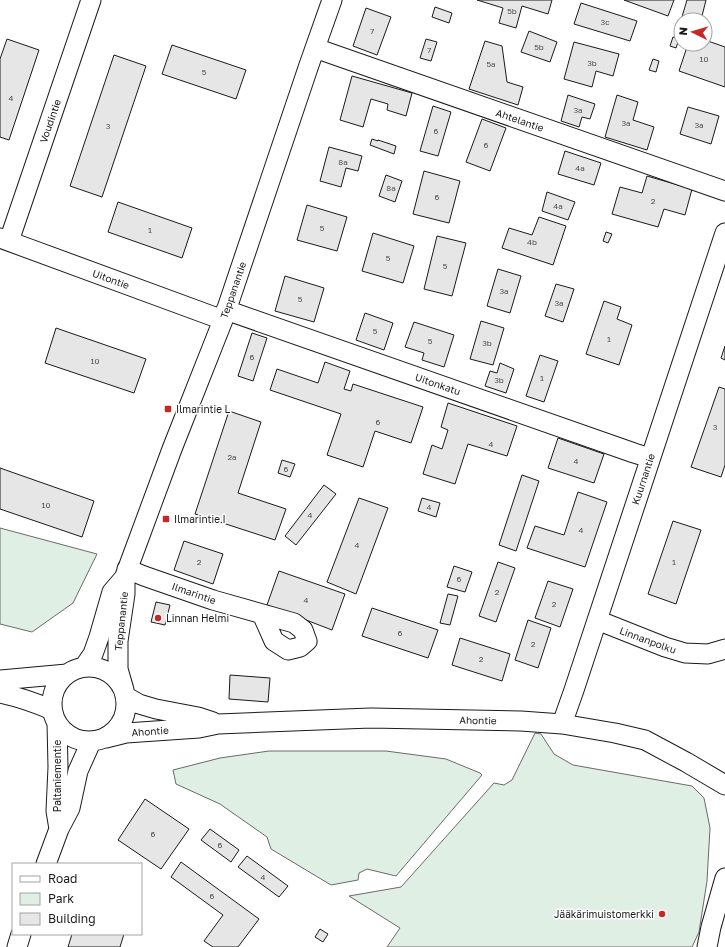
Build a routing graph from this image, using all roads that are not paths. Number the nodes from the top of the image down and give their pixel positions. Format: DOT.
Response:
graph roads {
  1 [pos="92,0"];
  2 [pos="332,0"];
  3 [pos="315,48"];
  4 [pos="725,191"];
  5 [pos="725,233"];
  6 [pos="4,240"];
  7 [pos="224,315"];
  8 [pos="650,458"];
  9 [pos="126,573"];
  10 [pos="262,614"];
  11 [pos="596,620"];
  12 [pos="725,649"];
  13 [pos="75,671"];
  14 [pos="0,680"];
  15 [pos="0,693"];
  16 [pos="125,693"];
  17 [pos="55,717"];
  18 [pos="218,724"];
  19 [pos="562,724"];
  20 [pos="98,740"];
  21 [pos="725,785"];
  22 [pos="59,829"];
  23 [pos="46,863"];
  24 [pos="725,878"];
  25 [pos="22,935"];
  26 [pos="17,947"];
  27 [pos="707,947"];
  1 -- 6 [label="street, Voudintie"];
  2 -- 3 [label="street, Teppanantie"];
  3 -- 4 [label="street, Ahtelantie"];
  3 -- 7 [label="street, Teppanantie"];
  5 -- 8 [label="street, Kuurnantie"];
  6 -- 7 [label="street, Uitontie"];
  7 -- 8 [label="street, Uitonkatu"];
  7 -- 9 [label="street, Teppanantie"];
  8 -- 11 [label="street, Kuurnantie"];
  9 -- 10 [label="street, Ilmarintie"];
  9 -- 13 [label="street, Teppanantie"];
  9 -- 16 [label="street, Teppanantie"];
  11 -- 12 [label="street, Linnanpolku"];
  11 -- 19 [label="street, Kuurnantie"];
  13 -- 14 [label="street"];
  13 -- 16 [label="street"];
  13 -- 17 [label="street"];
  15 -- 17 [label="street"];
  16 -- 18 [label="street, Ahontie"];
  16 -- 20 [label="street"];
  17 -- 20 [label="street"];
  17 -- 22 [label="street, Paltaniementie"];
  18 -- 19 [label="street, Ahontie"];
  18 -- 20 [label="street, Ahontie"];
  19 -- 21 [label="street, Ahontie"];
  20 -- 22 [label="street, Paltaniementie"];
  22 -- 23 [label="street, Paltaniementie"];
  24 -- 27 [label="street"];
  25 -- 26 [label="street"];
}
